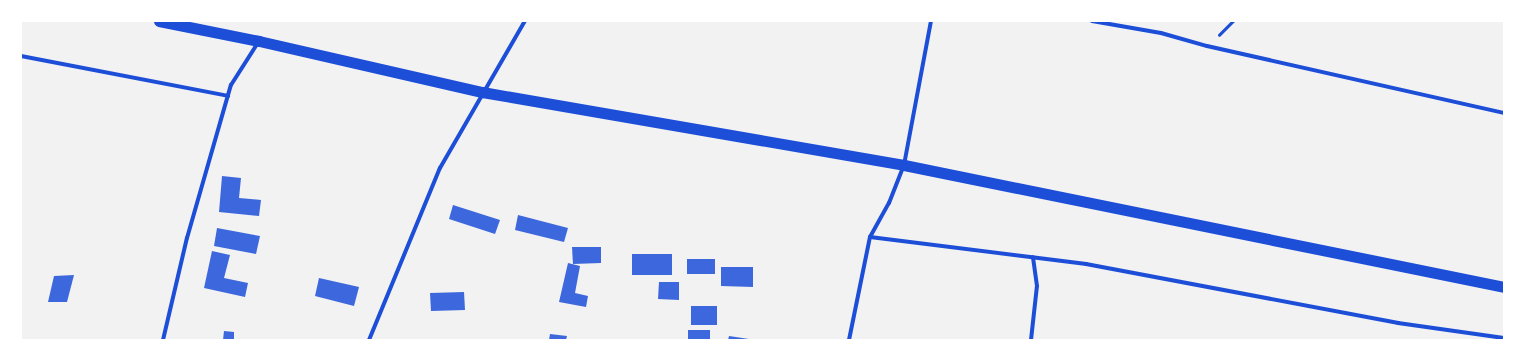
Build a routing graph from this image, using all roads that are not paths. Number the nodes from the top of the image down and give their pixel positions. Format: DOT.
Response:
graph roads {
  1 [pos="159,21"];
  2 [pos="525,21"];
  3 [pos="931,21"];
  4 [pos="1092,21"];
  5 [pos="259,41"];
  6 [pos="21,56"];
  7 [pos="482,92"];
  8 [pos="228,96"];
  9 [pos="1504,113"];
  10 [pos="904,165"];
  11 [pos="870,237"];
  12 [pos="1033,257"];
  13 [pos="1504,286"];
  14 [pos="1504,338"];
  15 [pos="163,340"];
  16 [pos="369,340"];
  17 [pos="849,340"];
  18 [pos="1031,340"];
  1 -- 5 [label="highway"];
  2 -- 7 [label="street"];
  3 -- 10 [label="street"];
  4 -- 9 [label="street"];
  5 -- 7 [label="highway"];
  5 -- 8 [label="street"];
  6 -- 8 [label="street"];
  7 -- 10 [label="highway"];
  7 -- 16 [label="street"];
  8 -- 15 [label="street"];
  10 -- 11 [label="street"];
  10 -- 13 [label="highway"];
  11 -- 12 [label="street"];
  11 -- 17 [label="street"];
  12 -- 14 [label="street"];
  12 -- 18 [label="street"];
}
